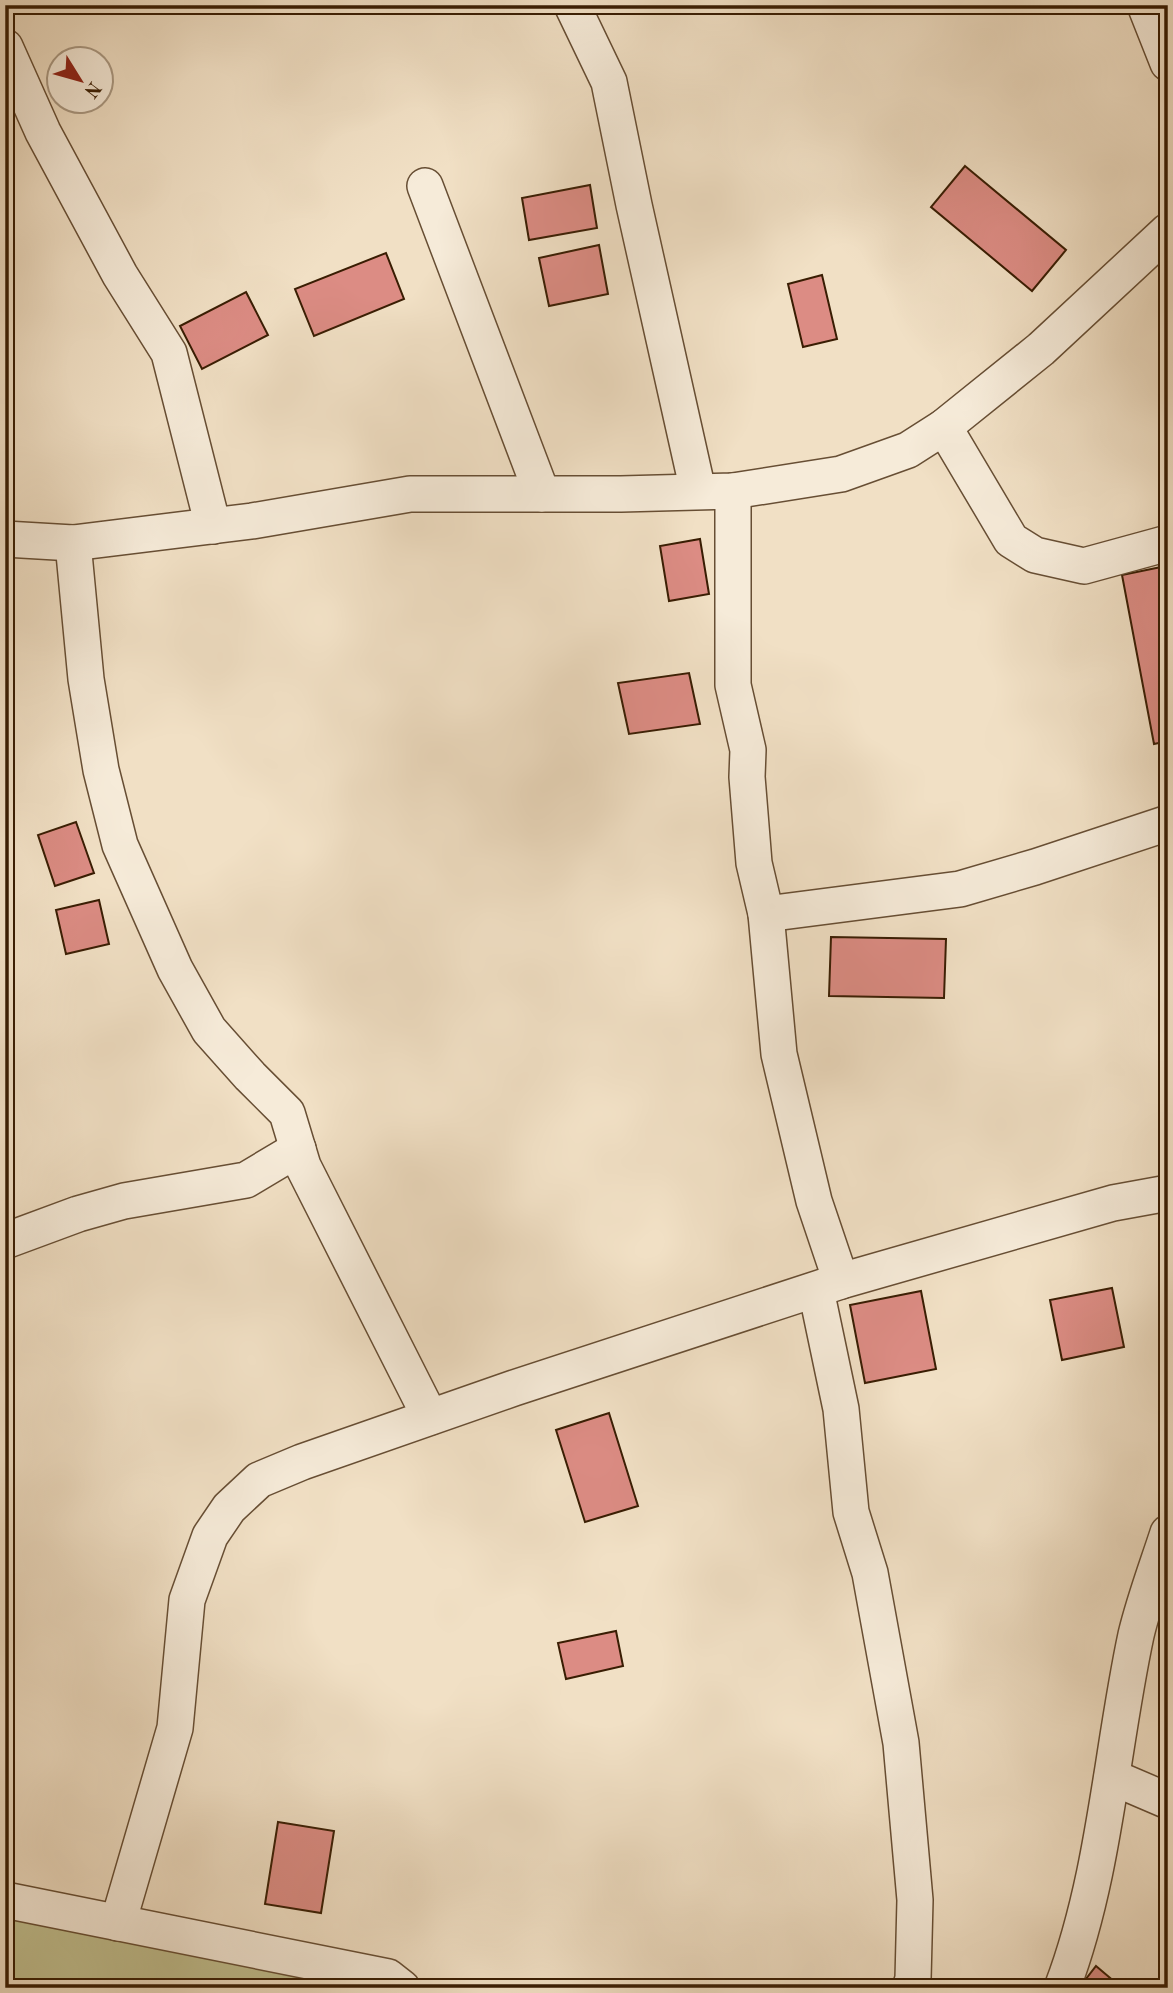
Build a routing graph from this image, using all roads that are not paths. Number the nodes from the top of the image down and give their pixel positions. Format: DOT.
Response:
graph roads {
  1 [pos="572,5"];
  2 [pos="1145,5"];
  3 [pos="5,47"];
  4 [pos="1168,63"];
  5 [pos="425,186"];
  6 [pos="1168,231"];
  7 [pos="944,428"];
  8 [pos="733,491"];
  9 [pos="698,492"];
  10 [pos="542,494"];
  11 [pos="213,526"];
  12 [pos="5,539"];
  13 [pos="73,543"];
  14 [pos="1168,543"];
  15 [pos="1168,823"];
  16 [pos="766,914"];
  17 [pos="298,1149"];
  18 [pos="1168,1193"];
  19 [pos="5,1241"];
  20 [pos="829,1286"];
  21 [pos="430,1417"];
  22 [pos="1168,1533"];
  23 [pos="1112,1777"];
  24 [pos="1168,1801"];
  25 [pos="5,1900"];
  26 [pos="118,1923"];
  27 [pos="402,1988"];
  28 [pos="910,1988"];
  29 [pos="1062,1988"];
  1 -- 9 [label="street"];
  2 -- 4 [label="street"];
  3 -- 11 [label="street"];
  5 -- 10 [label="street"];
  6 -- 7 [label="street"];
  7 -- 8 [label="street"];
  7 -- 14 [label="street"];
  8 -- 9 [label="street"];
  8 -- 16 [label="street"];
  9 -- 10 [label="street"];
  10 -- 11 [label="street"];
  11 -- 13 [label="street"];
  12 -- 13 [label="street"];
  13 -- 17 [label="street"];
  15 -- 16 [label="street"];
  16 -- 20 [label="street"];
  17 -- 19 [label="street"];
  17 -- 21 [label="street"];
  18 -- 20 [label="street"];
  20 -- 21 [label="street"];
  20 -- 28 [label="street"];
  21 -- 26 [label="street"];
  22 -- 23 [label="street"];
  23 -- 24 [label="street"];
  23 -- 29 [label="street"];
  25 -- 26 [label="street"];
  26 -- 27 [label="street"];
}
